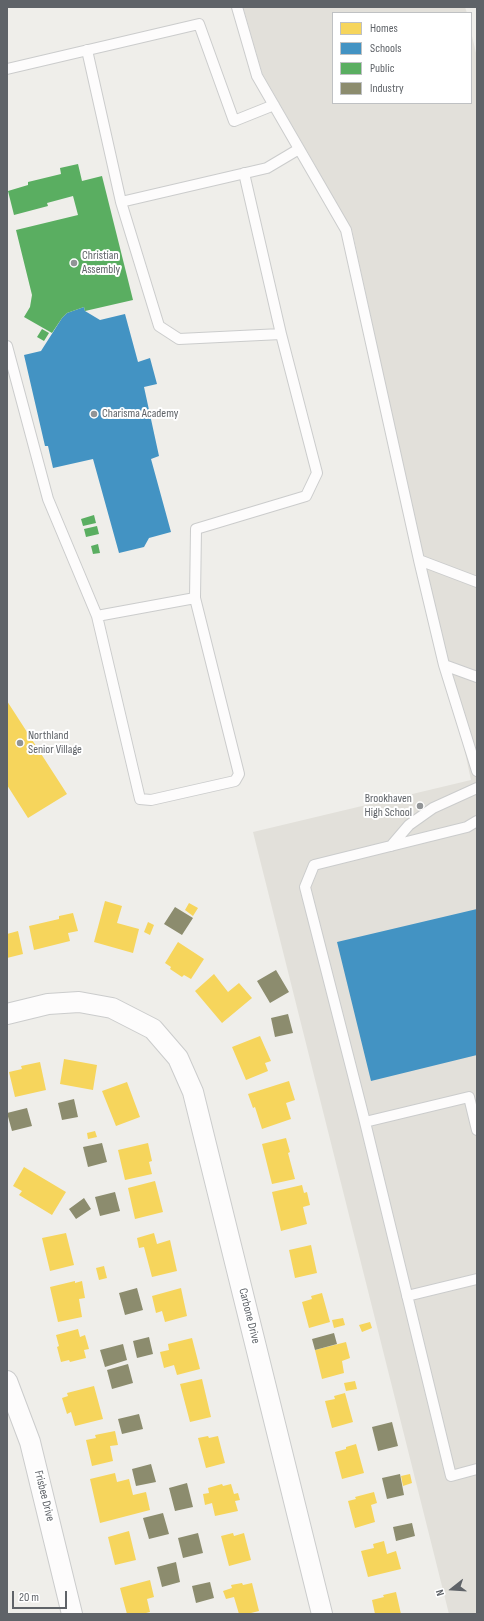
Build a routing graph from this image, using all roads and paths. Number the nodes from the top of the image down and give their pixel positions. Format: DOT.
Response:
graph roads {
  1 [pos="237,7"];
  2 [pos="87,50"];
  3 [pos="7,69"];
  4 [pos="274,106"];
  5 [pos="300,149"];
  6 [pos="244,173"];
  7 [pos="122,202"];
  8 [pos="281,334"];
  9 [pos="7,346"];
  10 [pos="419,560"];
  11 [pos="477,582"];
  12 [pos="195,598"];
  13 [pos="97,616"];
  14 [pos="444,665"];
  15 [pos="477,676"];
  16 [pos="477,771"];
  17 [pos="477,788"];
  18 [pos="477,821"];
  19 [pos="391,846"];
  20 [pos="7,1014"];
  21 [pos="365,1122"];
  22 [pos="477,1130"];
  23 [pos="477,1279"];
  24 [pos="407,1296"];
  25 [pos="7,1381"];
  26 [pos="477,1469"];
  27 [pos="72,1614"];
  28 [pos="322,1614"];
  1 -- 4 [label="lane"];
  2 -- 3 [label="lane"];
  2 -- 4 [label="lane"];
  2 -- 7 [label="lane"];
  4 -- 5 [label="lane"];
  5 -- 6 [label="lane"];
  5 -- 10 [label="lane"];
  6 -- 7 [label="lane"];
  6 -- 8 [label="lane"];
  7 -- 8 [label="lane"];
  8 -- 12 [label="lane"];
  9 -- 13 [label="lane"];
  10 -- 11 [label="lane"];
  10 -- 14 [label="lane"];
  12 -- 13 [label="lane"];
  12 -- 13 [label="lane"];
  14 -- 15 [label="lane"];
  14 -- 16 [label="lane"];
  17 -- 19 [label="lane"];
  18 -- 19 [label="lane"];
  19 -- 21 [label="lane"];
  20 -- 28 [label="street, Carbone Drive"];
  21 -- 22 [label="lane"];
  21 -- 24 [label="lane"];
  23 -- 24 [label="lane"];
  24 -- 26 [label="lane"];
  25 -- 27 [label="street, Frisbee Drive"];
}
